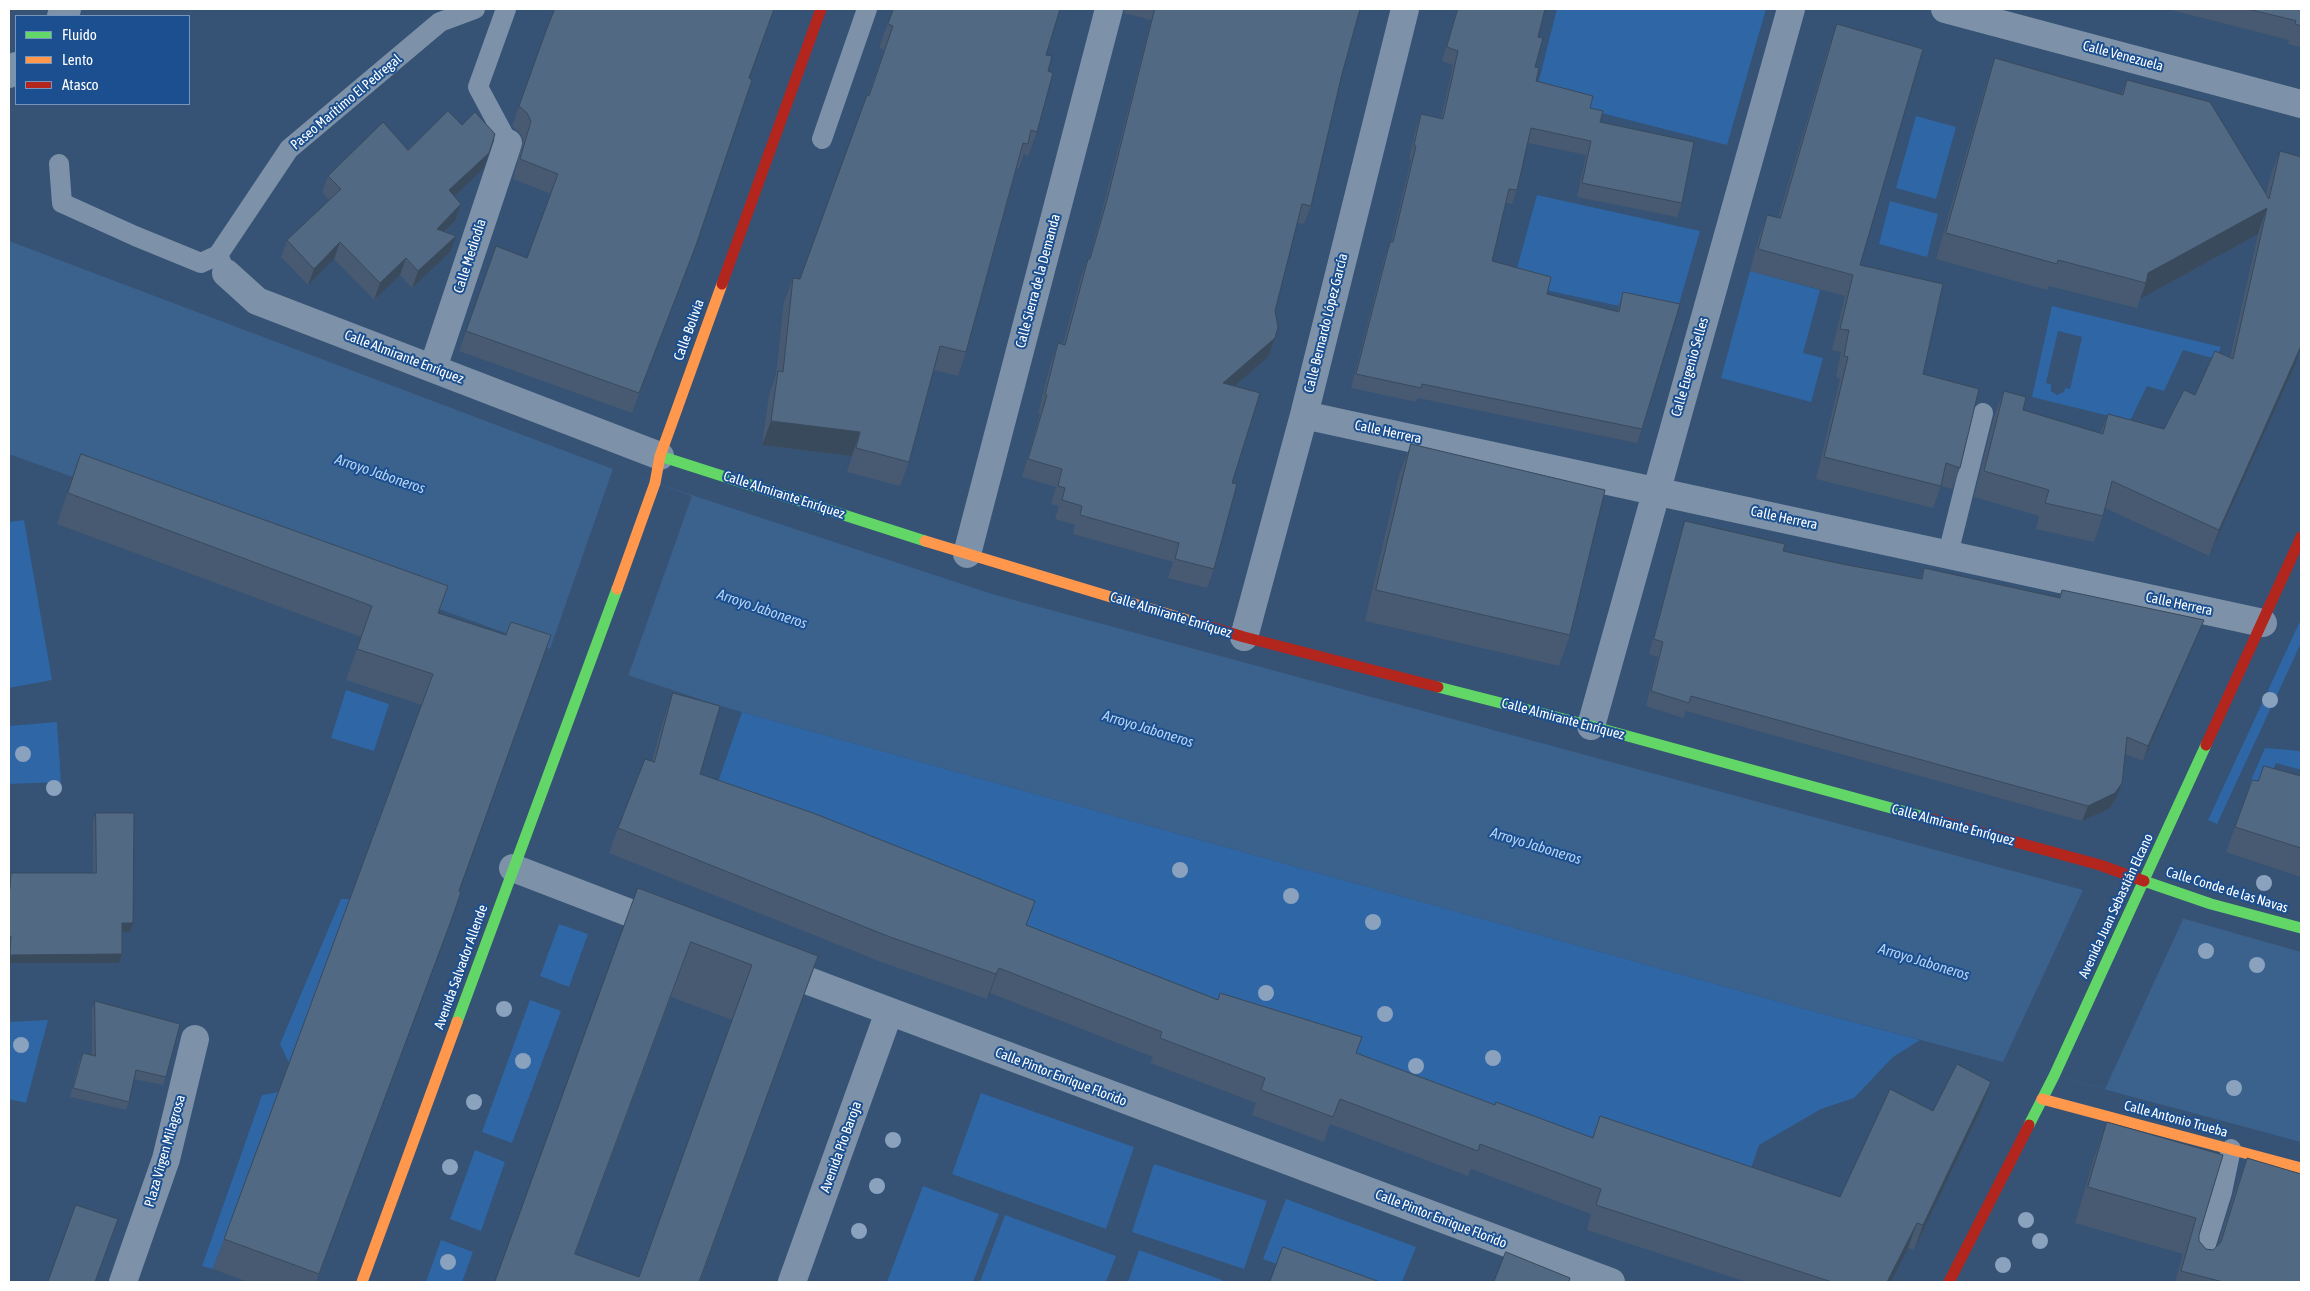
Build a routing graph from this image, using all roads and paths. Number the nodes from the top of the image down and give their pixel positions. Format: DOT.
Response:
graph roads {
  1 [pos="474,9"];
  2 [pos="506,9"];
  3 [pos="821,9"];
  4 [pos="867,9"];
  5 [pos="1109,9"];
  6 [pos="1405,9"];
  7 [pos="1791,9"];
  8 [pos="1945,9"];
  9 [pos="2301,104"];
  10 [pos="822,138"];
  11 [pos="508,143"];
  12 [pos="59,164"];
  13 [pos="222,264"];
  14 [pos="433,368"];
  15 [pos="1983,413"];
  16 [pos="1304,414"];
  17 [pos="660,456"];
  18 [pos="1656,490"];
  19 [pos="2301,537"];
  20 [pos="967,554"];
  21 [pos="1948,554"];
  22 [pos="2264,623"];
  23 [pos="1244,637"];
  24 [pos="590,663"];
  25 [pos="1591,726"];
  26 [pos="513,868"];
  27 [pos="2144,881"];
  28 [pos="2301,928"];
  29 [pos="685,934"];
  30 [pos="750,959"];
  31 [pos="889,1012"];
  32 [pos="195,1039"];
  33 [pos="2042,1099"];
  34 [pos="2231,1149"];
  35 [pos="2301,1168"];
  36 [pos="2197,1274"];
  37 [pos="133,1276"];
  38 [pos="362,1282"];
  39 [pos="792,1282"];
  40 [pos="1611,1282"];
  41 [pos="1949,1282"];
  1 -- 13 [label="lane, Paseo Marítimo El Pedregal"];
  2 -- 11 [label="lane"];
  3 -- 17 [label="main road, Calle Bolivia"];
  4 -- 10 [label="lane"];
  5 -- 20 [label="street, Calle Sierra de la Demanda"];
  6 -- 16 [label="street, Calle Bernardo López García"];
  7 -- 18 [label="street, Calle Eugenio Selles"];
  8 -- 9 [label="street, Calle Venezuela"];
  11 -- 14 [label="street, Calle Mediodía"];
  12 -- 13 [label="lane"];
  13 -- 14 [label="street, Calle Almirante Enríquez"];
  14 -- 17 [label="street, Calle Almirante Enríquez"];
  15 -- 21 [label="lane"];
  16 -- 18 [label="street, Calle Herrera"];
  16 -- 23 [label="street, Calle Bernardo López García"];
  17 -- 20 [label="main road, Calle Almirante Enríquez"];
  17 -- 24 [label="main road, Calle Bolivia"];
  18 -- 21 [label="street, Calle Herrera"];
  18 -- 25 [label="street, Calle Eugenio Selles"];
  19 -- 22 [label="main road, Avenida Juan Sebastián Elcano"];
  20 -- 23 [label="main road, Calle Almirante Enríquez"];
  21 -- 22 [label="street, Calle Herrera"];
  22 -- 27 [label="main road, Avenida Juan Sebastián Elcano"];
  23 -- 25 [label="main road, Calle Almirante Enríquez"];
  24 -- 26 [label="main road, Avenida Salvador Allende"];
  25 -- 27 [label="main road, Calle Almirante Enríquez"];
  26 -- 29 [label="street"];
  26 -- 38 [label="main road, Avenida Salvador Allende"];
  27 -- 28 [label="main road, Calle Conde de las Navas"];
  27 -- 33 [label="main road, Avenida Juan Sebastián Elcano"];
  30 -- 31 [label="street, Calle Pintor Enrique Florido"];
  31 -- 39 [label="street, Avenida Pío Baroja"];
  31 -- 40 [label="street, Calle Pintor Enrique Florido"];
  32 -- 37 [label="street, Plaza Virgen Milagrosa"];
  33 -- 34 [label="main road, Calle Antonio Trueba"];
  33 -- 41 [label="main road, Avenida Juan Sebastián Elcano"];
  34 -- 35 [label="main road, Calle Antonio Trueba"];
  34 -- 36 [label="lane"];
}
